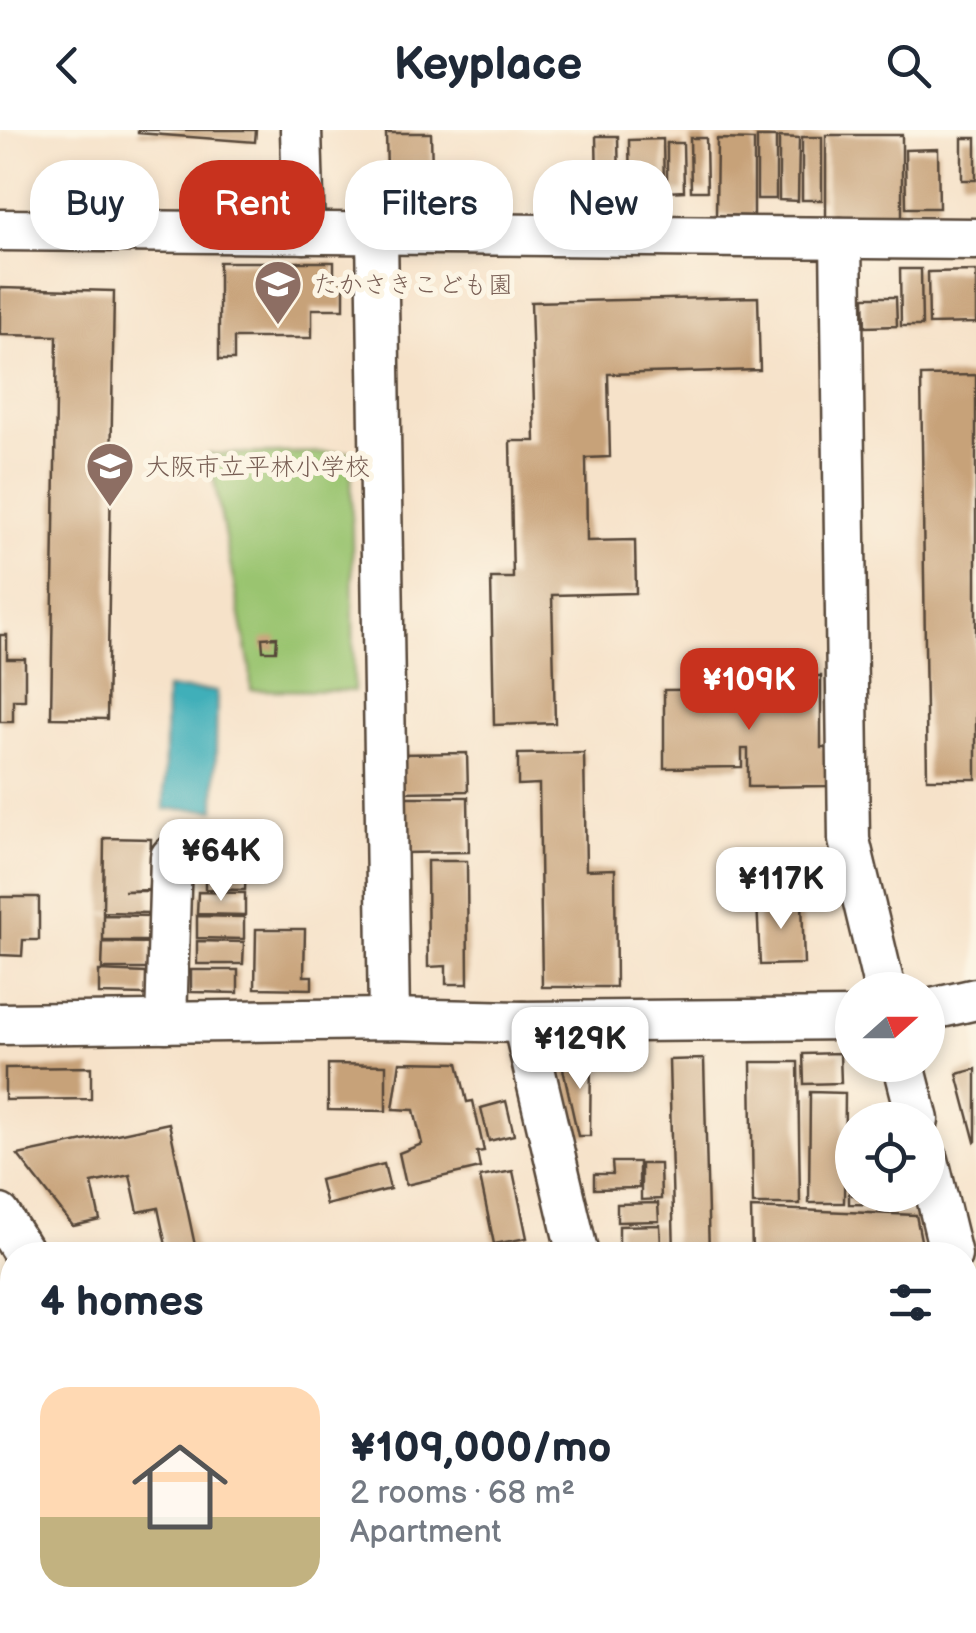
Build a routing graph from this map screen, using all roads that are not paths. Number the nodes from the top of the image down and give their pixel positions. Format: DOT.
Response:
graph roads {
  1 [pos="301,130"];
  2 [pos="302,160"];
  3 [pos="0,230"];
  4 [pos="179,231"];
  5 [pos="513,235"];
  6 [pos="841,238"];
  7 [pos="976,239"];
  8 [pos="377,250"];
  9 [pos="171,857"];
  10 [pos="882,972"];
  11 [pos="976,998"];
  12 [pos="945,1006"];
  13 [pos="389,1019"];
  14 [pos="835,1019"];
  15 [pos="166,1022"];
  16 [pos="523,1022"];
  17 [pos="0,1024"];
  18 [pos="941,1212"];
  19 [pos="0,1216"];
  20 [pos="17,1242"];
  21 [pos="575,1242"];
  22 [pos="948,1242"];
  1 -- 2 [label="street"];
  3 -- 4 [label="street"];
  5 -- 6 [label="street"];
  6 -- 7 [label="street"];
  6 -- 10 [label="street"];
  8 -- 13 [label="street"];
  9 -- 15 [label="street"];
  11 -- 12 [label="street"];
  13 -- 15 [label="street"];
  13 -- 16 [label="street"];
  14 -- 16 [label="street"];
  15 -- 17 [label="street"];
  16 -- 21 [label="street"];
  18 -- 22 [label="street"];
  19 -- 20 [label="street"];
}
